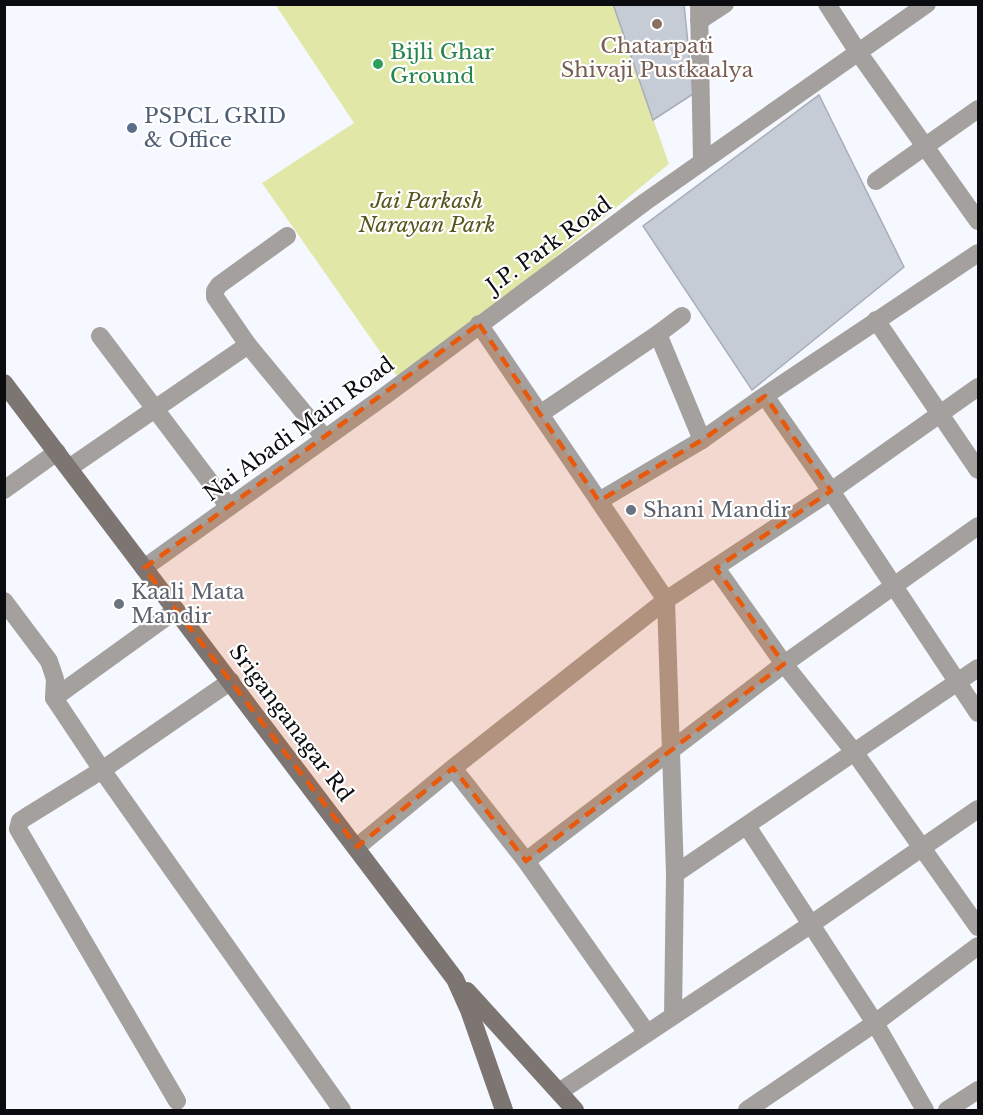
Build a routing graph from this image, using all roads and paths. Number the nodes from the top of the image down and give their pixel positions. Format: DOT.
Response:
graph roads {
  1 [pos="725,4"];
  2 [pos="827,4"];
  3 [pos="927,4"];
  4 [pos="699,13"];
  5 [pos="858,52"];
  6 [pos="978,109"];
  7 [pos="924,146"];
  8 [pos="702,161"];
  9 [pos="876,181"];
  10 [pos="978,221"];
  11 [pos="287,236"];
  12 [pos="978,253"];
  13 [pos="682,316"];
  14 [pos="876,320"];
  15 [pos="479,324"];
  16 [pos="658,334"];
  17 [pos="100,336"];
  18 [pos="248,345"];
  19 [pos="4,383"];
  20 [pos="978,387"];
  21 [pos="765,396"];
  22 [pos="156,409"];
  23 [pos="540,414"];
  24 [pos="941,415"];
  25 [pos="324,438"];
  26 [pos="702,440"];
  27 [pos="57,452"];
  28 [pos="69,468"];
  29 [pos="978,470"];
  30 [pos="4,490"];
  31 [pos="831,491"];
  32 [pos="599,501"];
  33 [pos="230,507"];
  34 [pos="978,526"];
  35 [pos="144,568"];
  36 [pos="716,568"];
  37 [pos="893,586"];
  38 [pos="666,600"];
  39 [pos="4,601"];
  40 [pos="176,610"];
  41 [pos="784,664"];
  42 [pos="978,668"];
  43 [pos="231,681"];
  44 [pos="958,683"];
  45 [pos="54,698"];
  46 [pos="978,712"];
  47 [pos="670,749"];
  48 [pos="855,753"];
  49 [pos="453,768"];
  50 [pos="102,770"];
  51 [pos="978,809"];
  52 [pos="747,826"];
  53 [pos="357,847"];
  54 [pos="922,849"];
  55 [pos="526,861"];
  56 [pos="675,873"];
  57 [pos="810,925"];
  58 [pos="978,927"];
  59 [pos="978,946"];
  60 [pos="455,979"];
  61 [pos="673,1016"];
  62 [pos="875,1023"];
  63 [pos="647,1033"];
  64 [pos="978,1090"];
  65 [pos="559,1092"];
  66 [pos="177,1101"];
  67 [pos="501,1109"];
  68 [pos="342,1110"];
  69 [pos="575,1110"];
  70 [pos="747,1110"];
  71 [pos="925,1110"];
  72 [pos="947,1110"];
  1 -- 4 [label="street"];
  2 -- 5 [label="street"];
  3 -- 5 [label="street, J.P. Park Road"];
  4 -- 8 [label="street"];
  5 -- 7 [label="street"];
  5 -- 8 [label="street, J.P. Park Road"];
  6 -- 7 [label="street"];
  7 -- 9 [label="street"];
  7 -- 10 [label="street"];
  8 -- 15 [label="street, J.P. Park Road"];
  11 -- 18 [label="street"];
  12 -- 14 [label="street"];
  13 -- 16 [label="street"];
  14 -- 21 [label="street"];
  14 -- 24 [label="street"];
  15 -- 23 [label="street"];
  15 -- 25 [label="street, Nai Abadi Main Road"];
  16 -- 23 [label="street"];
  16 -- 26 [label="street"];
  17 -- 22 [label="street"];
  18 -- 22 [label="street"];
  18 -- 25 [label="street"];
  19 -- 27 [label="main road, Sriganganagar Rd"];
  20 -- 24 [label="street"];
  21 -- 26 [label="street"];
  21 -- 31 [label="street"];
  22 -- 28 [label="street"];
  22 -- 33 [label="street"];
  23 -- 32 [label="street"];
  24 -- 29 [label="street"];
  24 -- 31 [label="street"];
  25 -- 33 [label="street, Nai Abadi Main Road"];
  26 -- 32 [label="street"];
  27 -- 28 [label="main road, Sriganganagar Rd"];
  27 -- 30 [label="street"];
  28 -- 35 [label="main road, Sriganganagar Rd"];
  31 -- 36 [label="street"];
  31 -- 37 [label="street"];
  32 -- 38 [label="street"];
  33 -- 35 [label="street, Nai Abadi Main Road"];
  34 -- 37 [label="street"];
  35 -- 40 [label="main road, Sriganganagar Rd"];
  36 -- 38 [label="street"];
  36 -- 41 [label="street"];
  37 -- 41 [label="street"];
  37 -- 44 [label="street"];
  38 -- 47 [label="street"];
  38 -- 49 [label="street"];
  39 -- 45 [label="street"];
  40 -- 43 [label="main road, Sriganganagar Rd"];
  40 -- 45 [label="street"];
  41 -- 47 [label="street"];
  41 -- 48 [label="street"];
  42 -- 44 [label="street"];
  43 -- 50 [label="street"];
  43 -- 53 [label="main road, Sriganganagar Rd"];
  44 -- 46 [label="street"];
  44 -- 48 [label="street"];
  45 -- 50 [label="street"];
  47 -- 55 [label="street"];
  47 -- 56 [label="street"];
  48 -- 52 [label="street"];
  48 -- 54 [label="street"];
  49 -- 53 [label="street"];
  49 -- 55 [label="street"];
  50 -- 66 [label="street"];
  50 -- 68 [label="street"];
  51 -- 54 [label="street"];
  52 -- 56 [label="street"];
  52 -- 57 [label="street"];
  53 -- 60 [label="main road, Sriganganagar Rd"];
  54 -- 57 [label="street"];
  54 -- 58 [label="street"];
  55 -- 63 [label="street"];
  56 -- 61 [label="street"];
  57 -- 61 [label="street"];
  57 -- 62 [label="street"];
  59 -- 62 [label="street"];
  60 -- 65 [label="main road"];
  60 -- 67 [label="main road, Sriganganagar Rd"];
  61 -- 63 [label="street"];
  62 -- 70 [label="street"];
  62 -- 71 [label="street"];
  63 -- 65 [label="street"];
  64 -- 72 [label="street"];
  65 -- 69 [label="main road"];
}
